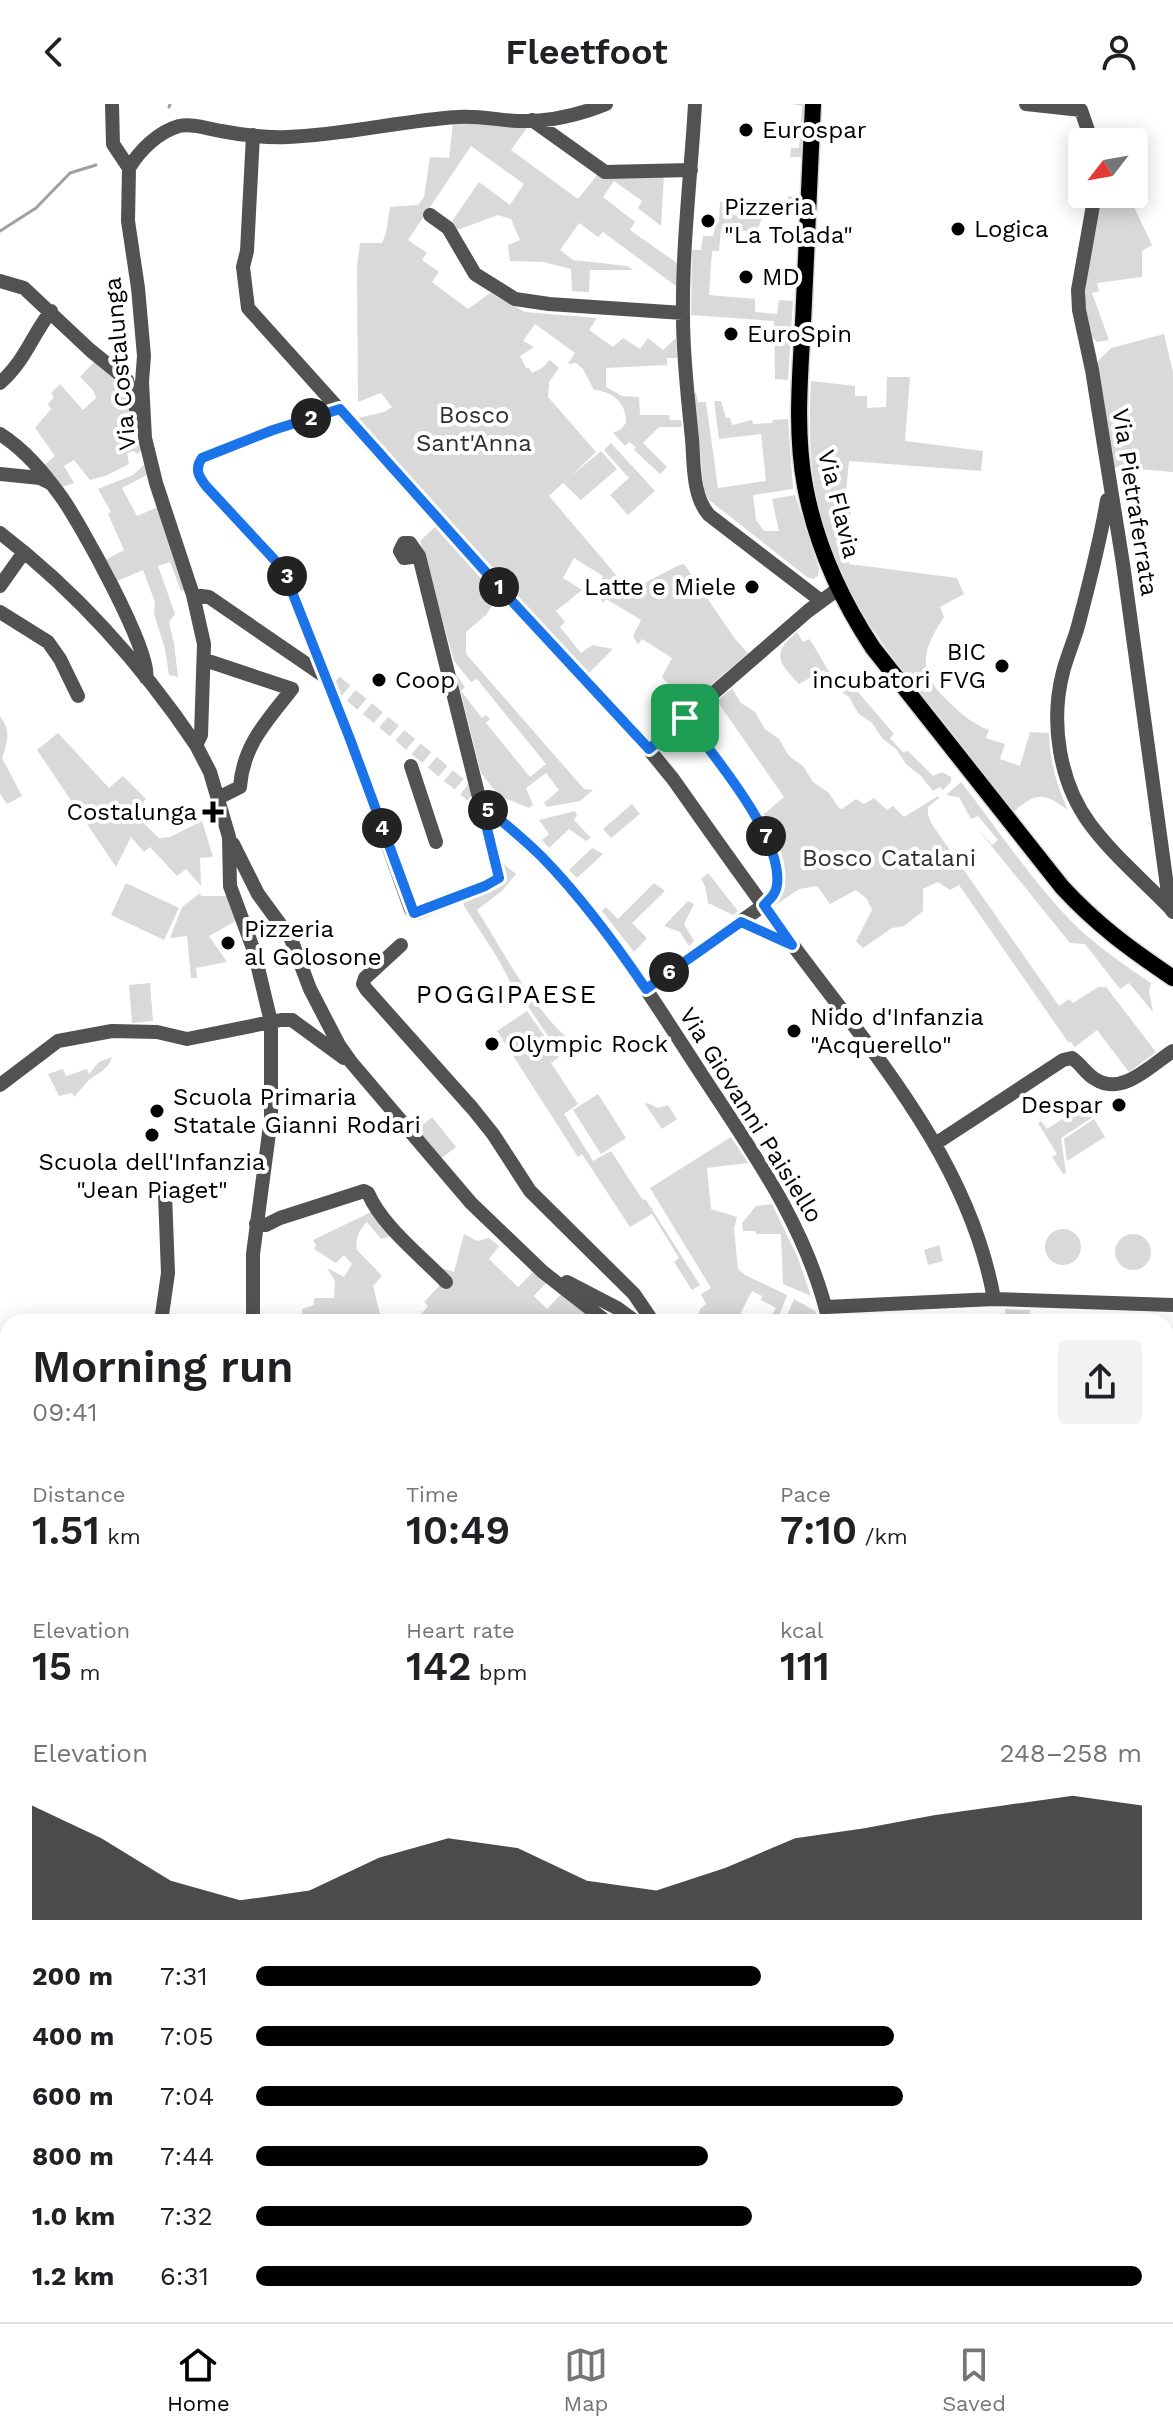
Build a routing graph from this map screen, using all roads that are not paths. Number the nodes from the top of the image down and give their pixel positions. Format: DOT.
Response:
graph roads {
  1 [pos="112,104"];
  2 [pos="606,104"];
  3 [pos="695,104"];
  4 [pos="813,104"];
  5 [pos="1026,104"];
  6 [pos="1080,107"];
  7 [pos="532,120"];
  8 [pos="1087,128"];
  9 [pos="253,135"];
  10 [pos="129,168"];
  11 [pos="691,170"];
  12 [pos="1093,208"];
  13 [pos="430,215"];
  14 [pos="0,281"];
  15 [pos="51,311"];
  16 [pos="683,313"];
  17 [pos="0,383"];
  18 [pos="340,409"];
  19 [pos="143,423"];
  20 [pos="0,434"];
  21 [pos="0,474"];
  22 [pos="51,483"];
  23 [pos="1109,488"];
  24 [pos="0,533"];
  25 [pos="24,552"];
  26 [pos="1096,554"];
  27 [pos="419,556"];
  28 [pos="1123,564"];
  29 [pos="0,586"];
  30 [pos="838,589"];
  31 [pos="193,595"];
  32 [pos="820,600"];
  33 [pos="0,612"];
  34 [pos="205,660"];
  35 [pos="146,678"];
  36 [pos="332,682"];
  37 [pos="78,696"];
  38 [pos="685,718"];
  39 [pos="196,745"];
  40 [pos="649,749"];
  41 [pos="411,766"];
  42 [pos="218,798"];
  43 [pos="476,799"];
  44 [pos="229,837"];
  45 [pos="436,842"];
  46 [pos="1166,871"];
  47 [pos="1141,879"];
  48 [pos="764,905"];
  49 [pos="1172,910"];
  50 [pos="741,922"];
  51 [pos="401,945"];
  52 [pos="792,945"];
  53 [pos="1173,978"];
  54 [pos="646,989"];
  55 [pos="271,1022"];
  56 [pos="1173,1051"];
  57 [pos="351,1062"];
  58 [pos="0,1085"];
  59 [pos="935,1144"];
  60 [pos="165,1194"];
  61 [pos="256,1224"];
  62 [pos="543,1272"];
  63 [pos="446,1282"];
  64 [pos="994,1299"];
  65 [pos="1173,1305"];
  66 [pos="162,1314"];
  67 [pos="253,1314"];
  68 [pos="597,1314"];
  69 [pos="625,1314"];
  70 [pos="648,1314"];
  71 [pos="828,1314"];
  72 [pos="838,1314"];
  1 -- 10 [label="street, Via Costalunga"];
  2 -- 7 [label="street"];
  3 -- 11 [label="street"];
  4 -- 30 [label="main road, Via Flavia"];
  5 -- 6 [label="street"];
  6 -- 8 [label="street"];
  7 -- 9 [label="street"];
  7 -- 11 [label="street"];
  9 -- 10 [label="street"];
  9 -- 18 [label="street"];
  10 -- 19 [label="street, Via Costalunga"];
  11 -- 16 [label="street"];
  12 -- 23 [label="street, Via Pietraferrata"];
  13 -- 16 [label="street"];
  14 -- 15 [label="street"];
  15 -- 17 [label="street"];
  15 -- 19 [label="street"];
  16 -- 32 [label="street"];
  18 -- 36 [label="street"];
  18 -- 40 [label="street"];
  19 -- 31 [label="street, Via Costalunga"];
  20 -- 22 [label="street"];
  21 -- 22 [label="street"];
  22 -- 35 [label="street"];
  23 -- 26 [label="street"];
  23 -- 28 [label="street, Via Pietraferrata"];
  24 -- 25 [label="street"];
  25 -- 29 [label="street"];
  25 -- 35 [label="street"];
  26 -- 28 [label="street"];
  26 -- 47 [label="street"];
  27 -- 43 [label="street"];
  28 -- 46 [label="street, Via Pietraferrata"];
  30 -- 32 [label="street"];
  30 -- 53 [label="main road, Via Flavia"];
  31 -- 34 [label="street, Via Costalunga"];
  31 -- 36 [label="street"];
  32 -- 38 [label="street"];
  33 -- 37 [label="street"];
  34 -- 39 [label="street, Via Costalunga"];
  34 -- 42 [label="street"];
  35 -- 39 [label="street"];
  36 -- 43 [label="street"];
  38 -- 40 [label="street"];
  38 -- 48 [label="street"];
  39 -- 42 [label="street"];
  40 -- 48 [label="street"];
  41 -- 45 [label="street"];
  42 -- 44 [label="street"];
  43 -- 54 [label="street, Via Giovanni Paisiello"];
  44 -- 55 [label="street"];
  44 -- 57 [label="street"];
  46 -- 47 [label="street"];
  46 -- 49 [label="street, Via Pietraferrata"];
  47 -- 49 [label="street"];
  48 -- 50 [label="street"];
  48 -- 52 [label="street"];
  50 -- 52 [label="street"];
  50 -- 54 [label="street"];
  51 -- 70 [label="street"];
  52 -- 59 [label="street"];
  54 -- 71 [label="street, Via Giovanni Paisiello"];
  55 -- 57 [label="street"];
  55 -- 58 [label="street"];
  55 -- 61 [label="street"];
  56 -- 59 [label="street"];
  57 -- 62 [label="street"];
  59 -- 64 [label="street"];
  60 -- 66 [label="street"];
  61 -- 63 [label="street"];
  61 -- 67 [label="street"];
  62 -- 68 [label="street"];
  62 -- 69 [label="street"];
  64 -- 65 [label="street"];
  64 -- 72 [label="street"];
}
